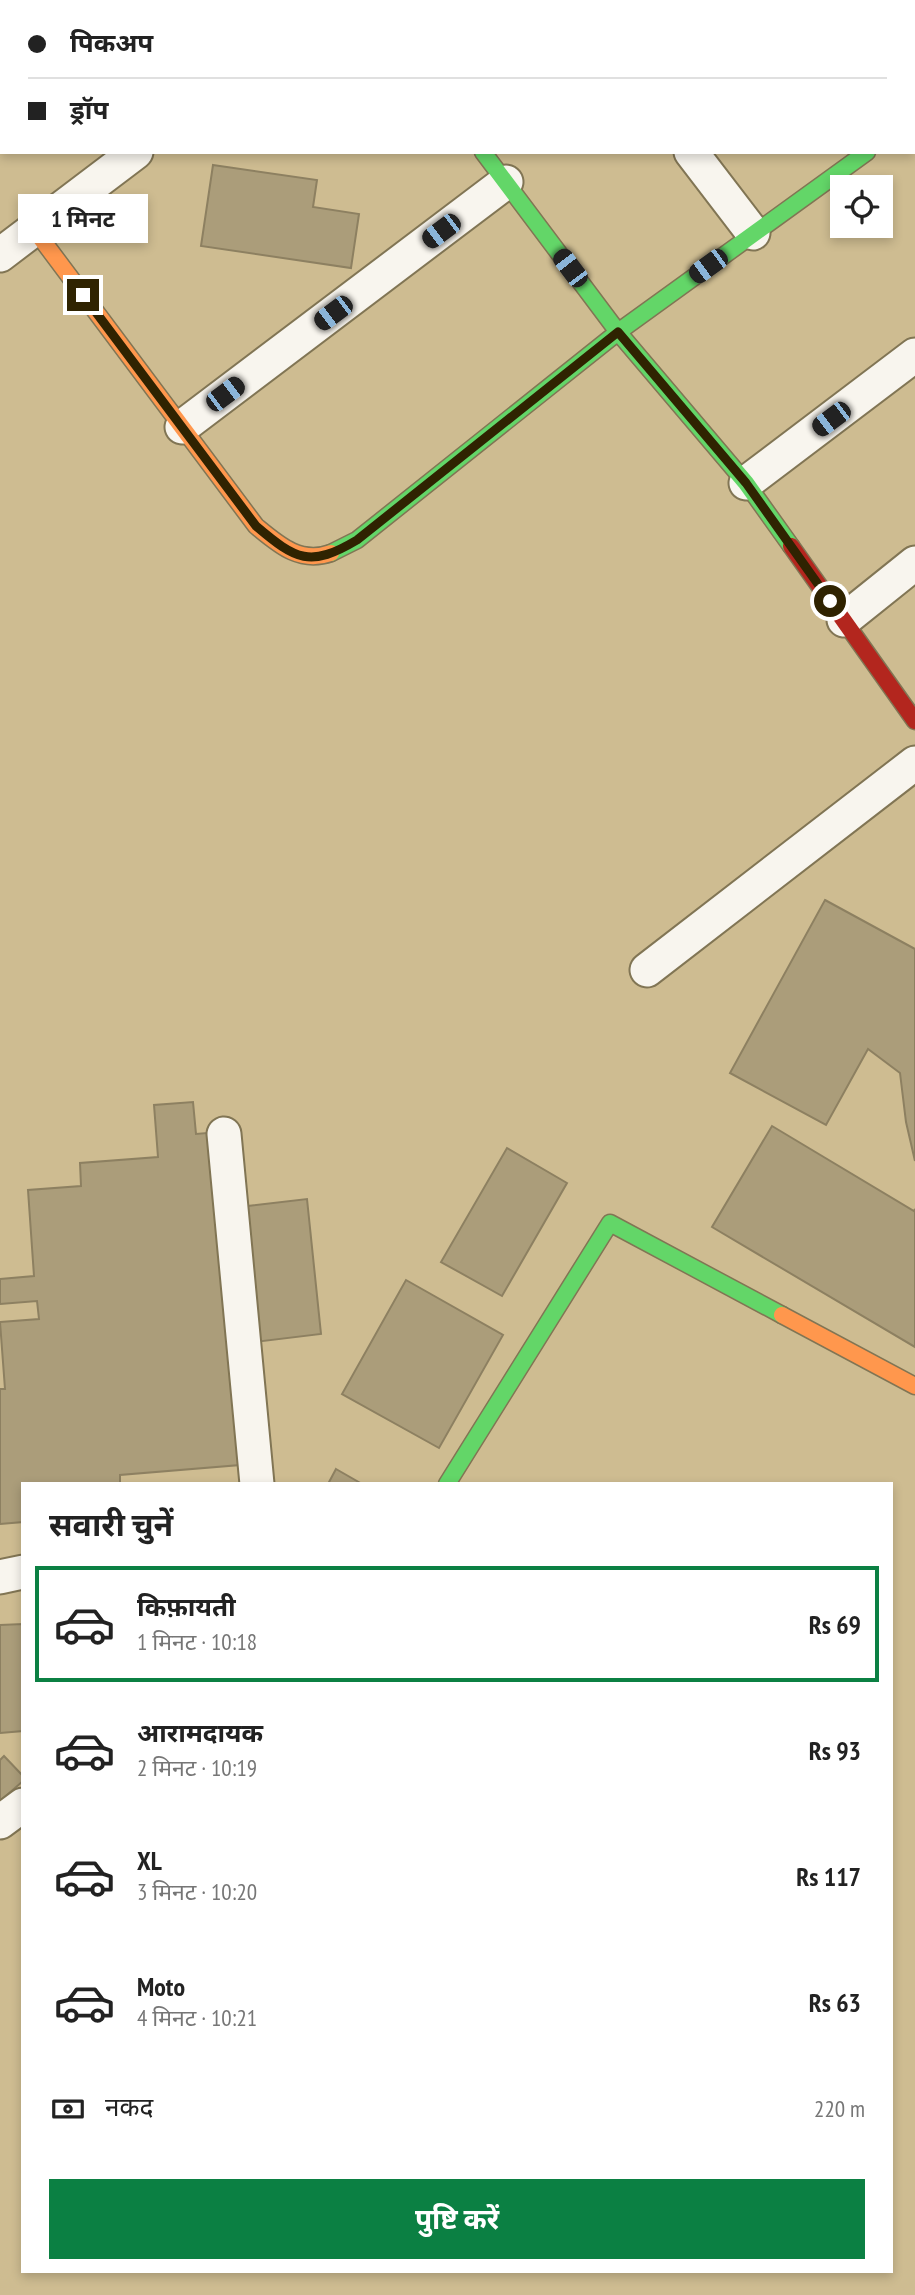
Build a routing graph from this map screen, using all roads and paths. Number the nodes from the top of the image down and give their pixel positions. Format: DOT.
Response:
graph roads {
  1 [pos="133,154"];
  2 [pos="485,154"];
  3 [pos="693,154"];
  4 [pos="864,154"];
  5 [pos="506,182"];
  6 [pos="34,229"];
  7 [pos="753,233"];
  8 [pos="0,255"];
  9 [pos="618,332"];
  10 [pos="915,355"];
  11 [pos="182,427"];
  12 [pos="746,483"];
  13 [pos="915,563"];
  14 [pos="844,620"];
  15 [pos="915,721"];
  16 [pos="915,763"];
  17 [pos="647,970"];
  18 [pos="225,1134"];
  19 [pos="915,1386"];
  20 [pos="257,1482"];
  21 [pos="448,1482"];
  22 [pos="21,1572"];
  23 [pos="0,1577"];
  24 [pos="21,1806"];
  25 [pos="0,1822"];
  1 -- 6 [label="street"];
  2 -- 5 [label="street"];
  3 -- 7 [label="street"];
  4 -- 7 [label="street"];
  5 -- 9 [label="street"];
  5 -- 11 [label="street"];
  6 -- 8 [label="street"];
  6 -- 11 [label="street"];
  7 -- 9 [label="street"];
  9 -- 11 [label="street"];
  9 -- 12 [label="street"];
  10 -- 12 [label="street"];
  12 -- 14 [label="street"];
  13 -- 14 [label="street"];
  14 -- 15 [label="street"];
  16 -- 17 [label="street"];
  18 -- 20 [label="street"];
  19 -- 21 [label="street"];
  22 -- 23 [label="street"];
  24 -- 25 [label="street"];
}
